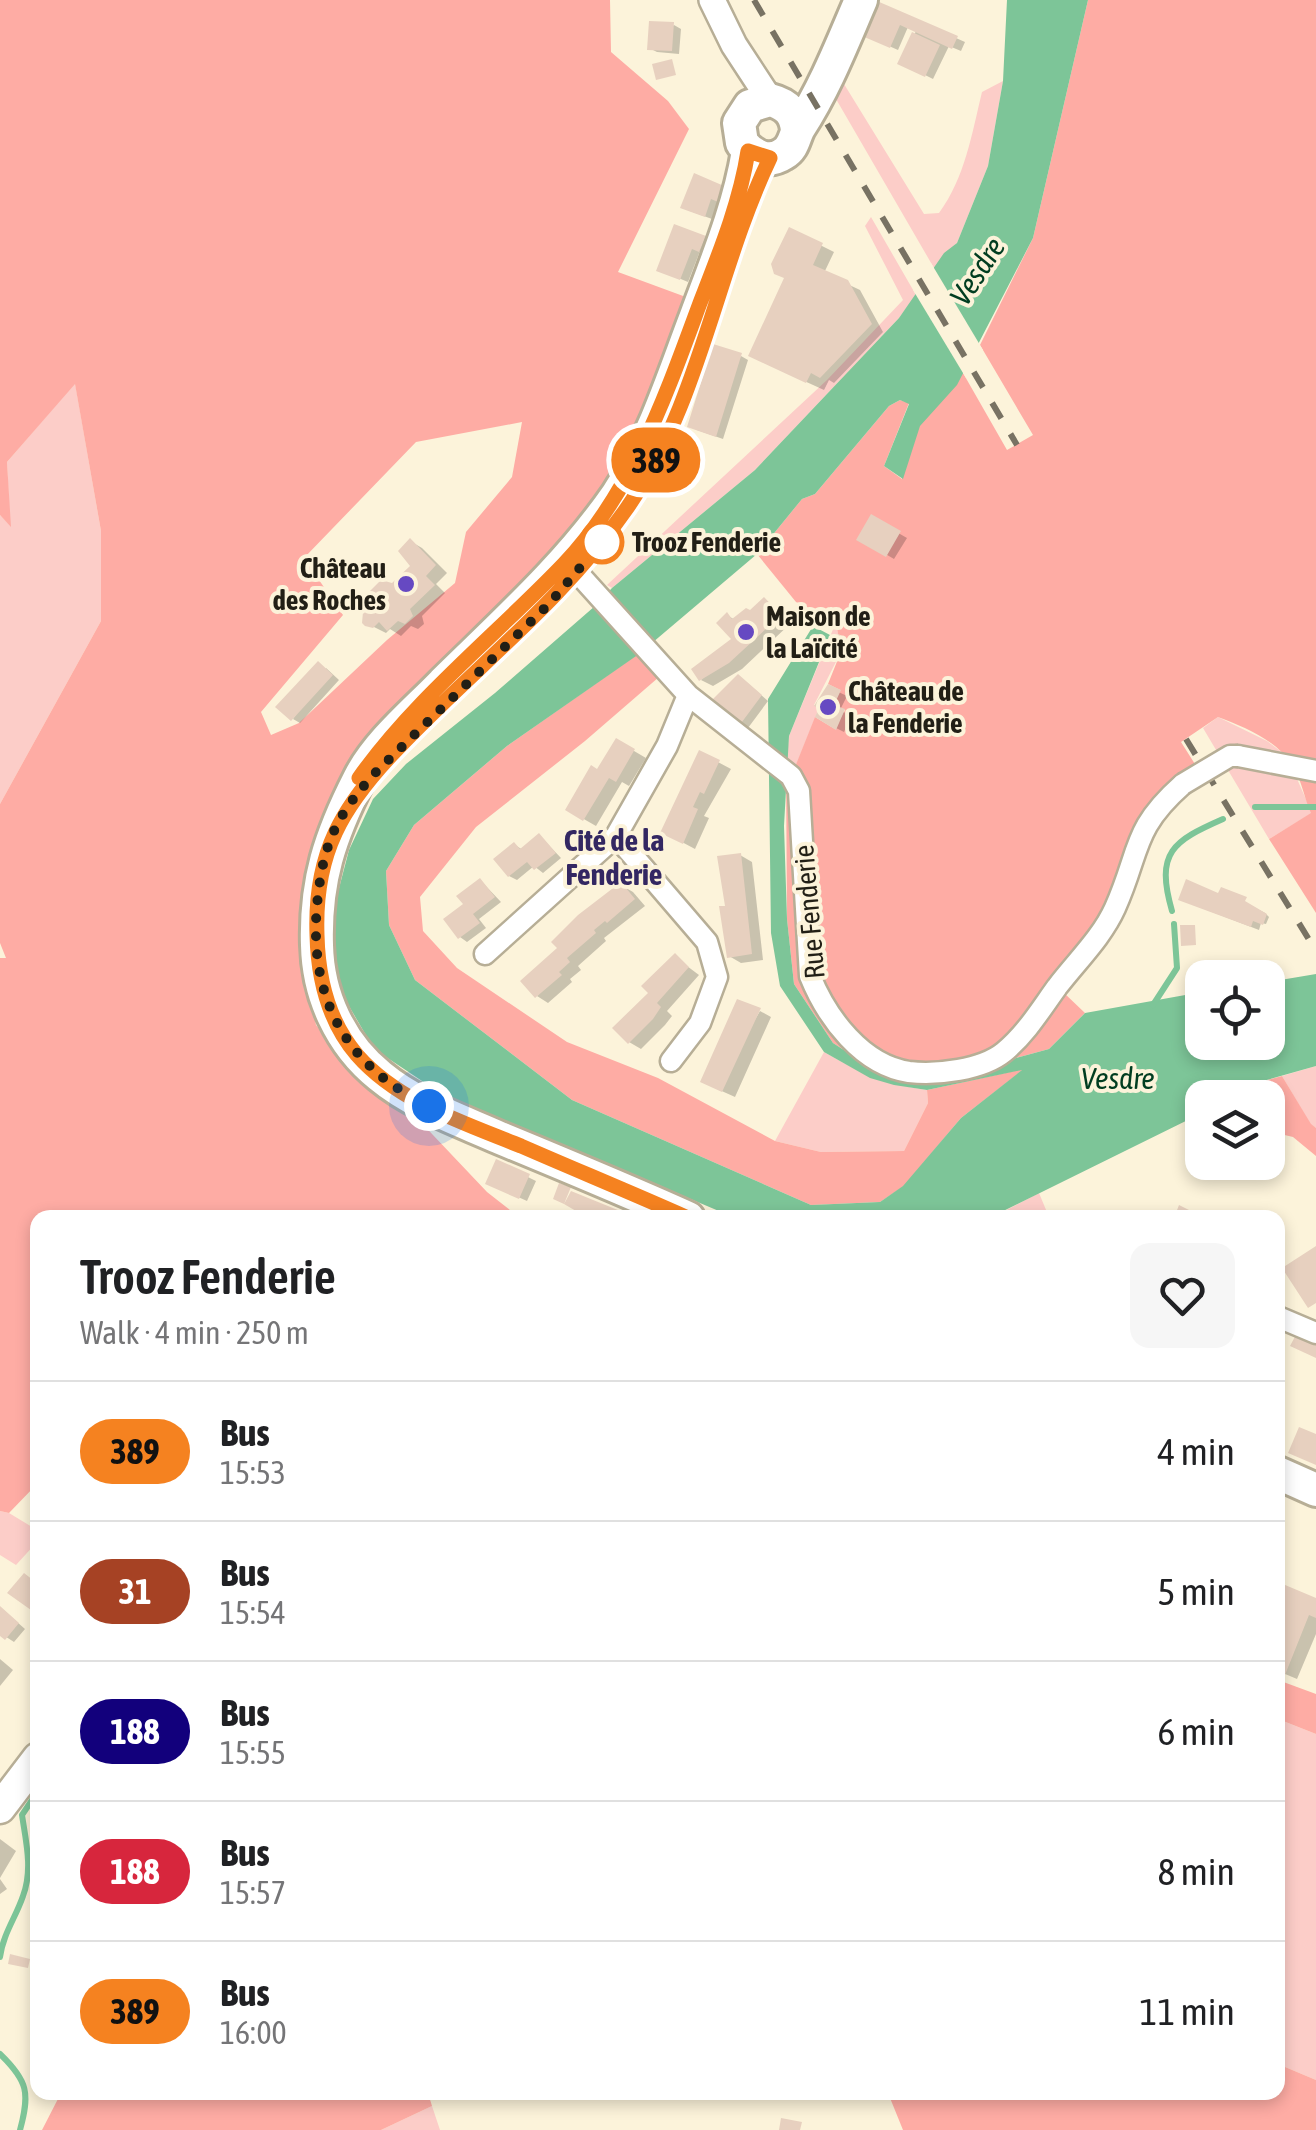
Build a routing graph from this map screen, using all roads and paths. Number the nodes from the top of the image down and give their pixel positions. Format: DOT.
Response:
graph roads {
  1 [pos="844,0"];
  2 [pos="861,0"];
  3 [pos="716,6"];
  4 [pos="782,111"];
  5 [pos="752,144"];
  6 [pos="581,576"];
  7 [pos="688,695"];
  8 [pos="1316,771"];
  9 [pos="616,836"];
  10 [pos="486,954"];
  11 [pos="671,1062"];
  12 [pos="665,1210"];
  13 [pos="1285,1320"];
  14 [pos="1316,1333"];
  15 [pos="1285,1477"];
  16 [pos="1316,1490"];
  17 [pos="30,1769"];
  18 [pos="0,1808"];
  1 -- 4 [label="main road"];
  2 -- 4 [label="main road"];
  3 -- 4 [label="street"];
  3 -- 5 [label="street"];
  4 -- 5 [label="main road"];
  4 -- 5 [label="main road"];
  5 -- 6 [label="main road"];
  6 -- 7 [label="street, Rue Fenderie"];
  6 -- 12 [label="main road"];
  7 -- 8 [label="street, Rue Fenderie, bridge"];
  7 -- 9 [label="street"];
  9 -- 10 [label="street"];
  9 -- 11 [label="street"];
  13 -- 14 [label="street"];
  15 -- 16 [label="main road"];
  17 -- 18 [label="main road"];
}
